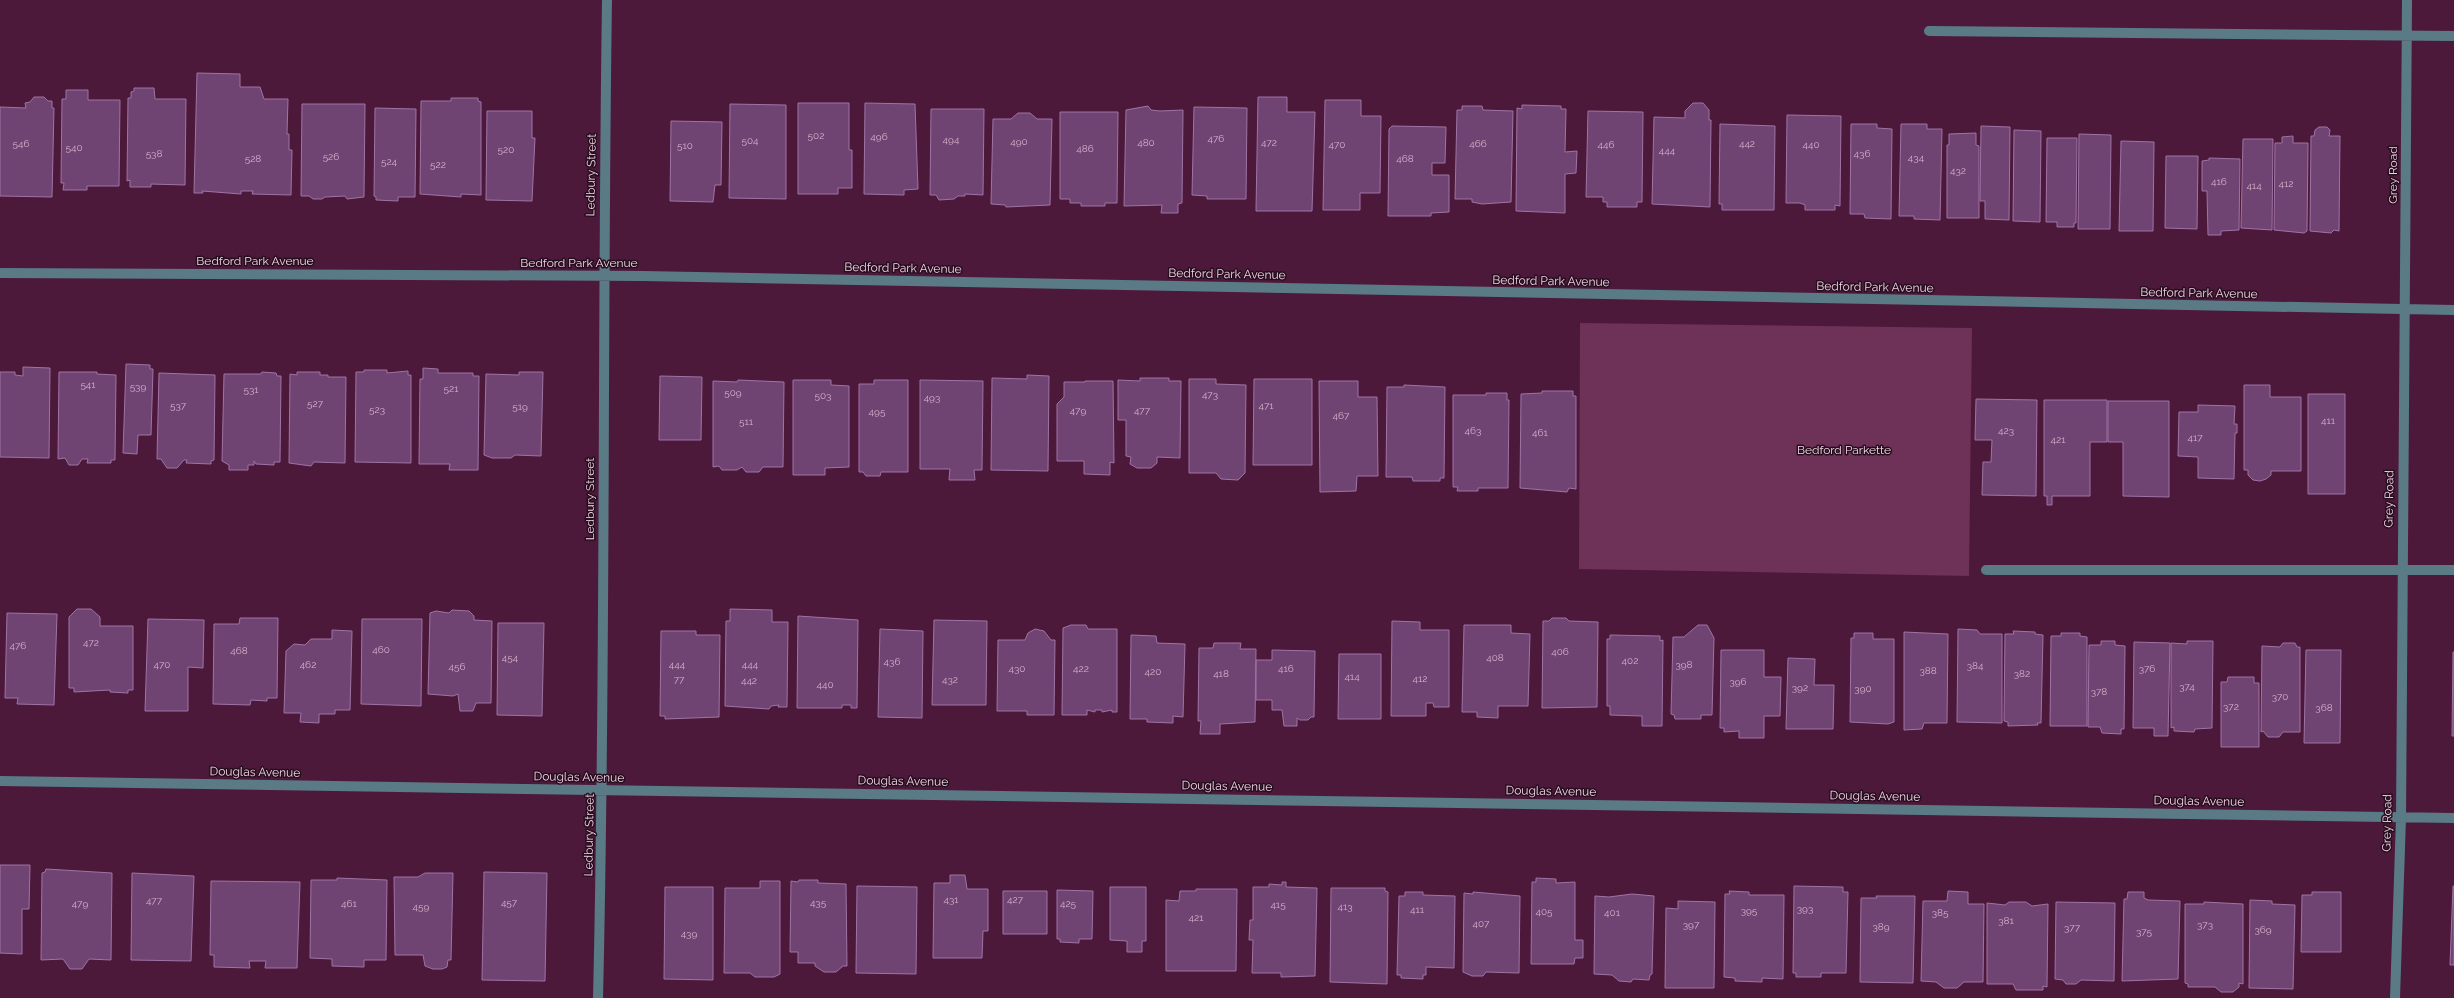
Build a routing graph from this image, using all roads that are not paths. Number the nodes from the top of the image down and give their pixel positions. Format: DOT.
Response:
graph roads {
  1 [pos="607,0"];
  2 [pos="2407,0"];
  3 [pos="1929,30"];
  4 [pos="2407,36"];
  5 [pos="2454,36"];
  6 [pos="0,273"];
  7 [pos="603,276"];
  8 [pos="2405,310"];
  9 [pos="2454,310"];
  10 [pos="1986,570"];
  11 [pos="2402,570"];
  12 [pos="2454,570"];
  13 [pos="0,781"];
  14 [pos="603,790"];
  15 [pos="2401,818"];
  16 [pos="2454,818"];
  17 [pos="598,998"];
  18 [pos="2395,998"];
  1 -- 7 [label="street, Ledbury Street"];
  2 -- 4 [label="street, Grey Road"];
  3 -- 4 [label="street"];
  4 -- 5 [label="street"];
  4 -- 8 [label="street, Grey Road"];
  6 -- 7 [label="street, Bedford Park Avenue"];
  7 -- 8 [label="street, Bedford Park Avenue"];
  7 -- 14 [label="street, Ledbury Street"];
  8 -- 9 [label="street, Bedford Park Avenue"];
  8 -- 11 [label="street, Grey Road"];
  10 -- 11 [label="street"];
  11 -- 12 [label="street"];
  11 -- 15 [label="street, Grey Road"];
  13 -- 14 [label="street, Douglas Avenue"];
  14 -- 15 [label="street, Douglas Avenue"];
  14 -- 17 [label="street, Ledbury Street"];
  15 -- 16 [label="street, Douglas Avenue"];
  15 -- 18 [label="street, Grey Road"];
}
